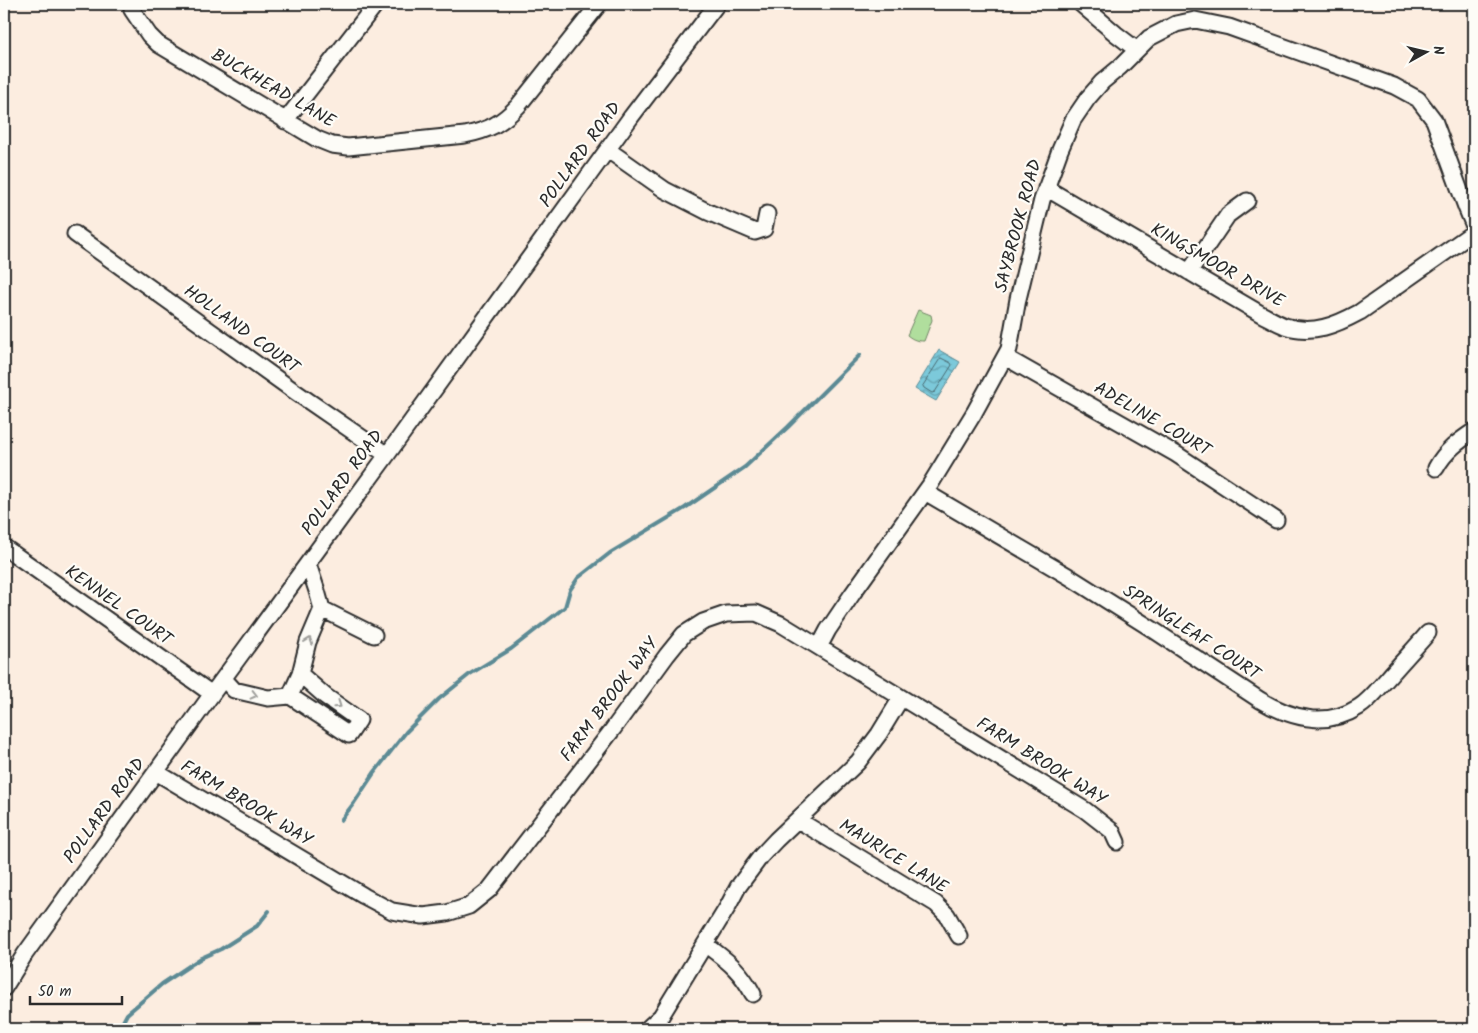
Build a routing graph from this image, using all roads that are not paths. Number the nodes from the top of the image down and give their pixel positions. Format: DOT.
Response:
graph roads {
  1 [pos="376,4"];
  2 [pos="599,4"];
  3 [pos="717,4"];
  4 [pos="1081,4"];
  5 [pos="132,10"];
  6 [pos="1137,50"];
  7 [pos="285,121"];
  8 [pos="608,150"];
  9 [pos="1046,188"];
  10 [pos="1247,201"];
  11 [pos="767,214"];
  12 [pos="1474,226"];
  13 [pos="1474,232"];
  14 [pos="75,234"];
  15 [pos="1190,272"];
  16 [pos="1005,357"];
  17 [pos="1474,431"];
  18 [pos="387,455"];
  19 [pos="1436,468"];
  20 [pos="925,492"];
  21 [pos="1276,520"];
  22 [pos="4,547"];
  23 [pos="308,564"];
  24 [pos="322,610"];
  25 [pos="1428,633"];
  26 [pos="374,635"];
  27 [pos="819,647"];
  28 [pos="300,674"];
  29 [pos="224,679"];
  30 [pos="212,694"];
  31 [pos="290,696"];
  32 [pos="901,698"];
  33 [pos="156,772"];
  34 [pos="798,820"];
  35 [pos="1117,842"];
  36 [pos="959,936"];
  37 [pos="704,944"];
  38 [pos="4,988"];
  39 [pos="753,994"];
  40 [pos="647,1029"];
  1 -- 7 [label="street"];
  2 -- 7 [label="street, BUCKHEAD LANE"];
  3 -- 8 [label="street, POLLARD ROAD"];
  4 -- 6 [label="street"];
  5 -- 7 [label="street, BUCKHEAD LANE"];
  6 -- 9 [label="street, SAYBROOK ROAD"];
  6 -- 12 [label="street, SAYBROOK ROAD"];
  8 -- 11 [label="street"];
  8 -- 18 [label="street, POLLARD ROAD"];
  9 -- 15 [label="street, KINGSMOOR DRIVE"];
  9 -- 16 [label="street, SAYBROOK ROAD"];
  10 -- 15 [label="street"];
  13 -- 15 [label="street, KINGSMOOR DRIVE"];
  14 -- 18 [label="street, HOLLAND COURT"];
  16 -- 20 [label="street, SAYBROOK ROAD"];
  16 -- 21 [label="street, ADELINE COURT"];
  17 -- 19 [label="street"];
  18 -- 23 [label="street, POLLARD ROAD"];
  20 -- 25 [label="street, SPRINGLEAF COURT"];
  20 -- 27 [label="street, SAYBROOK ROAD"];
  22 -- 30 [label="street, KENNEL COURT"];
  23 -- 24 [label="street"];
  23 -- 29 [label="street, POLLARD ROAD"];
  24 -- 26 [label="street"];
  28 -- 24 [label="street, one-way"];
  27 -- 32 [label="street, FARM BROOK WAY"];
  27 -- 33 [label="street, FARM BROOK WAY"];
  28 -- 31 [label="street"];
  28 -- 31 [label="street, one-way"];
  29 -- 30 [label="street, POLLARD ROAD"];
  29 -- 31 [label="street, one-way"];
  30 -- 33 [label="street, POLLARD ROAD"];
  32 -- 34 [label="street"];
  32 -- 35 [label="street, FARM BROOK WAY"];
  33 -- 38 [label="street, POLLARD ROAD"];
  34 -- 36 [label="street, MAURICE LANE"];
  34 -- 37 [label="street"];
  37 -- 39 [label="street"];
  37 -- 40 [label="street"];
}
